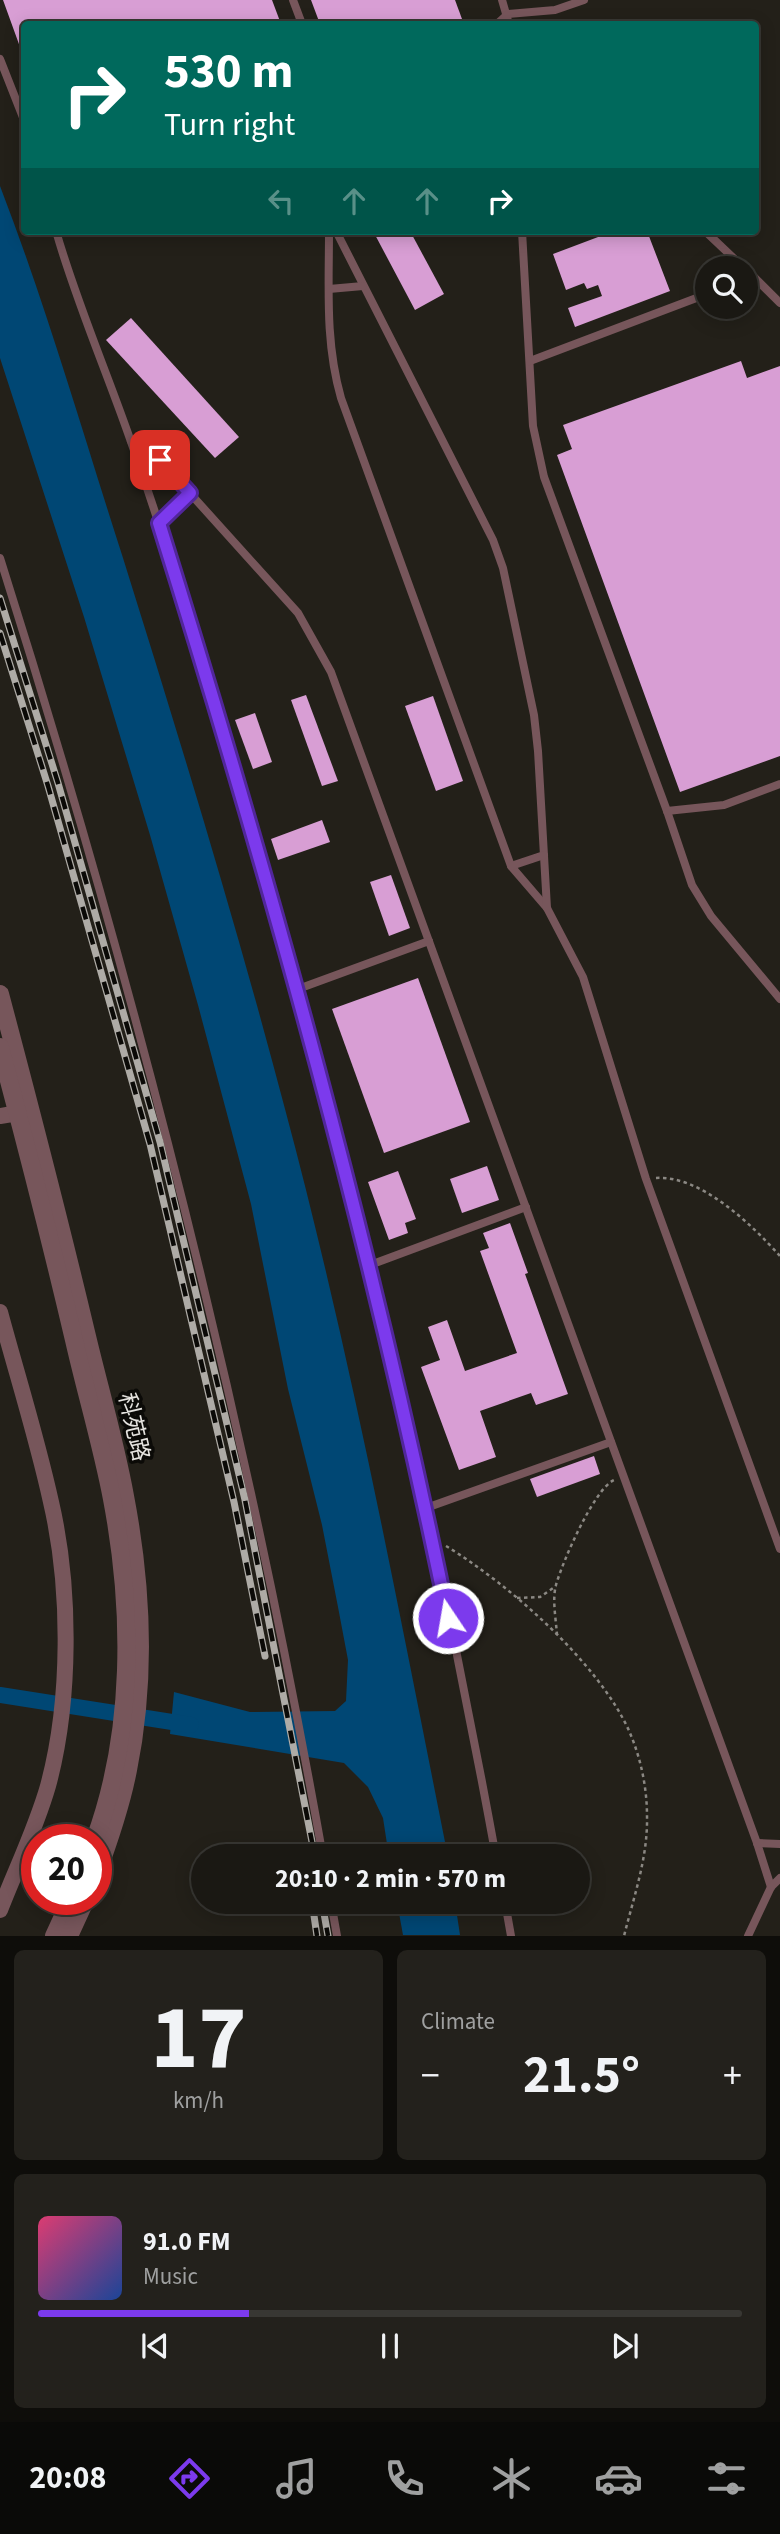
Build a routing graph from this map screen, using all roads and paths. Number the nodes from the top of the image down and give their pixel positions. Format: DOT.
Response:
graph roads {
  1 [pos="293,0"];
  2 [pos="502,0"];
  3 [pos="584,0"];
  4 [pos="508,14"];
  5 [pos="301,21"];
  6 [pos="500,21"];
  7 [pos="509,21"];
  8 [pos="0,59"];
  9 [pos="21,112"];
  10 [pos="57,235"];
  11 [pos="329,235"];
  12 [pos="337,235"];
  13 [pos="522,235"];
  14 [pos="709,235"];
  15 [pos="732,256"];
  16 [pos="758,285"];
  17 [pos="363,286"];
  18 [pos="329,289"];
  19 [pos="695,299"];
  20 [pos="780,303"];
  21 [pos="530,361"];
  22 [pos="131,441"];
  23 [pos="190,493"];
  24 [pos="159,523"];
  25 [pos="0,558"];
  26 [pos="780,784"];
  27 [pos="667,811"];
  28 [pos="544,855"];
  29 [pos="511,866"];
  30 [pos="547,908"];
  31 [pos="429,941"];
  32 [pos="298,989"];
  33 [pos="0,994"];
  34 [pos="780,999"];
  35 [pos="0,1047"];
  36 [pos="24,1111"];
  37 [pos="0,1116"];
  38 [pos="646,1179"];
  39 [pos="526,1208"];
  40 [pos="780,1256"];
  41 [pos="370,1265"];
  42 [pos="0,1312"];
  43 [pos="611,1442"];
  44 [pos="624,1476"];
  45 [pos="426,1508"];
  46 [pos="432,1538"];
  47 [pos="780,1549"];
  48 [pos="556,1586"];
  49 [pos="517,1598"];
  50 [pos="557,1635"];
  51 [pos="125,1741"];
  52 [pos="99,1824"];
  53 [pos="112,1832"];
  54 [pos="757,1843"];
  55 [pos="321,1844"];
  56 [pos="493,1844"];
  57 [pos="780,1844"];
  58 [pos="780,1878"];
  59 [pos="771,1888"];
  60 [pos="0,1910"];
  61 [pos="333,1914"];
  62 [pos="507,1914"];
  63 [pos="64,1915"];
  64 [pos="79,1915"];
  65 [pos="54,1936"];
  66 [pos="69,1936"];
  67 [pos="337,1936"];
  68 [pos="511,1936"];
  69 [pos="624,1936"];
  70 [pos="748,1936"];
  1 -- 5 [label="lane"];
  2 -- 4 [label="lane"];
  3 -- 4 [label="lane"];
  4 -- 6 [label="lane"];
  4 -- 7 [label="lane"];
  8 -- 9 [label="lane"];
  10 -- 22 [label="lane"];
  11 -- 18 [label="lane"];
  12 -- 17 [label="lane"];
  13 -- 21 [label="lane"];
  14 -- 15 [label="lane"];
  16 -- 20 [label="lane"];
  17 -- 18 [label="lane"];
  17 -- 28 [label="lane"];
  18 -- 29 [label="lane"];
  19 -- 21 [label="lane"];
  21 -- 27 [label="lane"];
  22 -- 23 [label="lane"];
  22 -- 24 [label="lane"];
  23 -- 24 [label="lane"];
  23 -- 31 [label="lane"];
  24 -- 32 [label="lane"];
  25 -- 55 [label="lane"];
  26 -- 27 [label="lane"];
  27 -- 34 [label="lane"];
  28 -- 29 [label="lane"];
  28 -- 30 [label="lane"];
  29 -- 30 [label="lane"];
  30 -- 38 [label="lane"];
  31 -- 32 [label="lane"];
  31 -- 39 [label="lane"];
  32 -- 41 [label="lane"];
  33 -- 36 [label="street, 科苑路"];
  35 -- 36 [label="street, 科苑路"];
  36 -- 37 [label="street"];
  36 -- 51 [label="street, 科苑路"];
  38 -- 40 [label="path"];
  38 -- 47 [label="lane"];
  39 -- 41 [label="lane"];
  39 -- 43 [label="lane"];
  41 -- 45 [label="lane"];
  42 -- 60 [label="street"];
  43 -- 44 [label="lane"];
  43 -- 45 [label="lane"];
  44 -- 48 [label="path"];
  44 -- 54 [label="lane"];
  45 -- 46 [label="lane"];
  46 -- 49 [label="path"];
  46 -- 56 [label="lane"];
  48 -- 49 [label="path"];
  48 -- 50 [label="path"];
  49 -- 50 [label="path"];
  50 -- 69 [label="path"];
  51 -- 52 [label="street, 科苑路"];
  51 -- 53 [label="street, 科苑路"];
  54 -- 57 [label="lane"];
  54 -- 59 [label="lane"];
  58 -- 59 [label="lane"];
  59 -- 70 [label="lane"];
  61 -- 67 [label="lane"];
  62 -- 68 [label="lane"];
  63 -- 65 [label="street"];
  64 -- 66 [label="street"];
}
